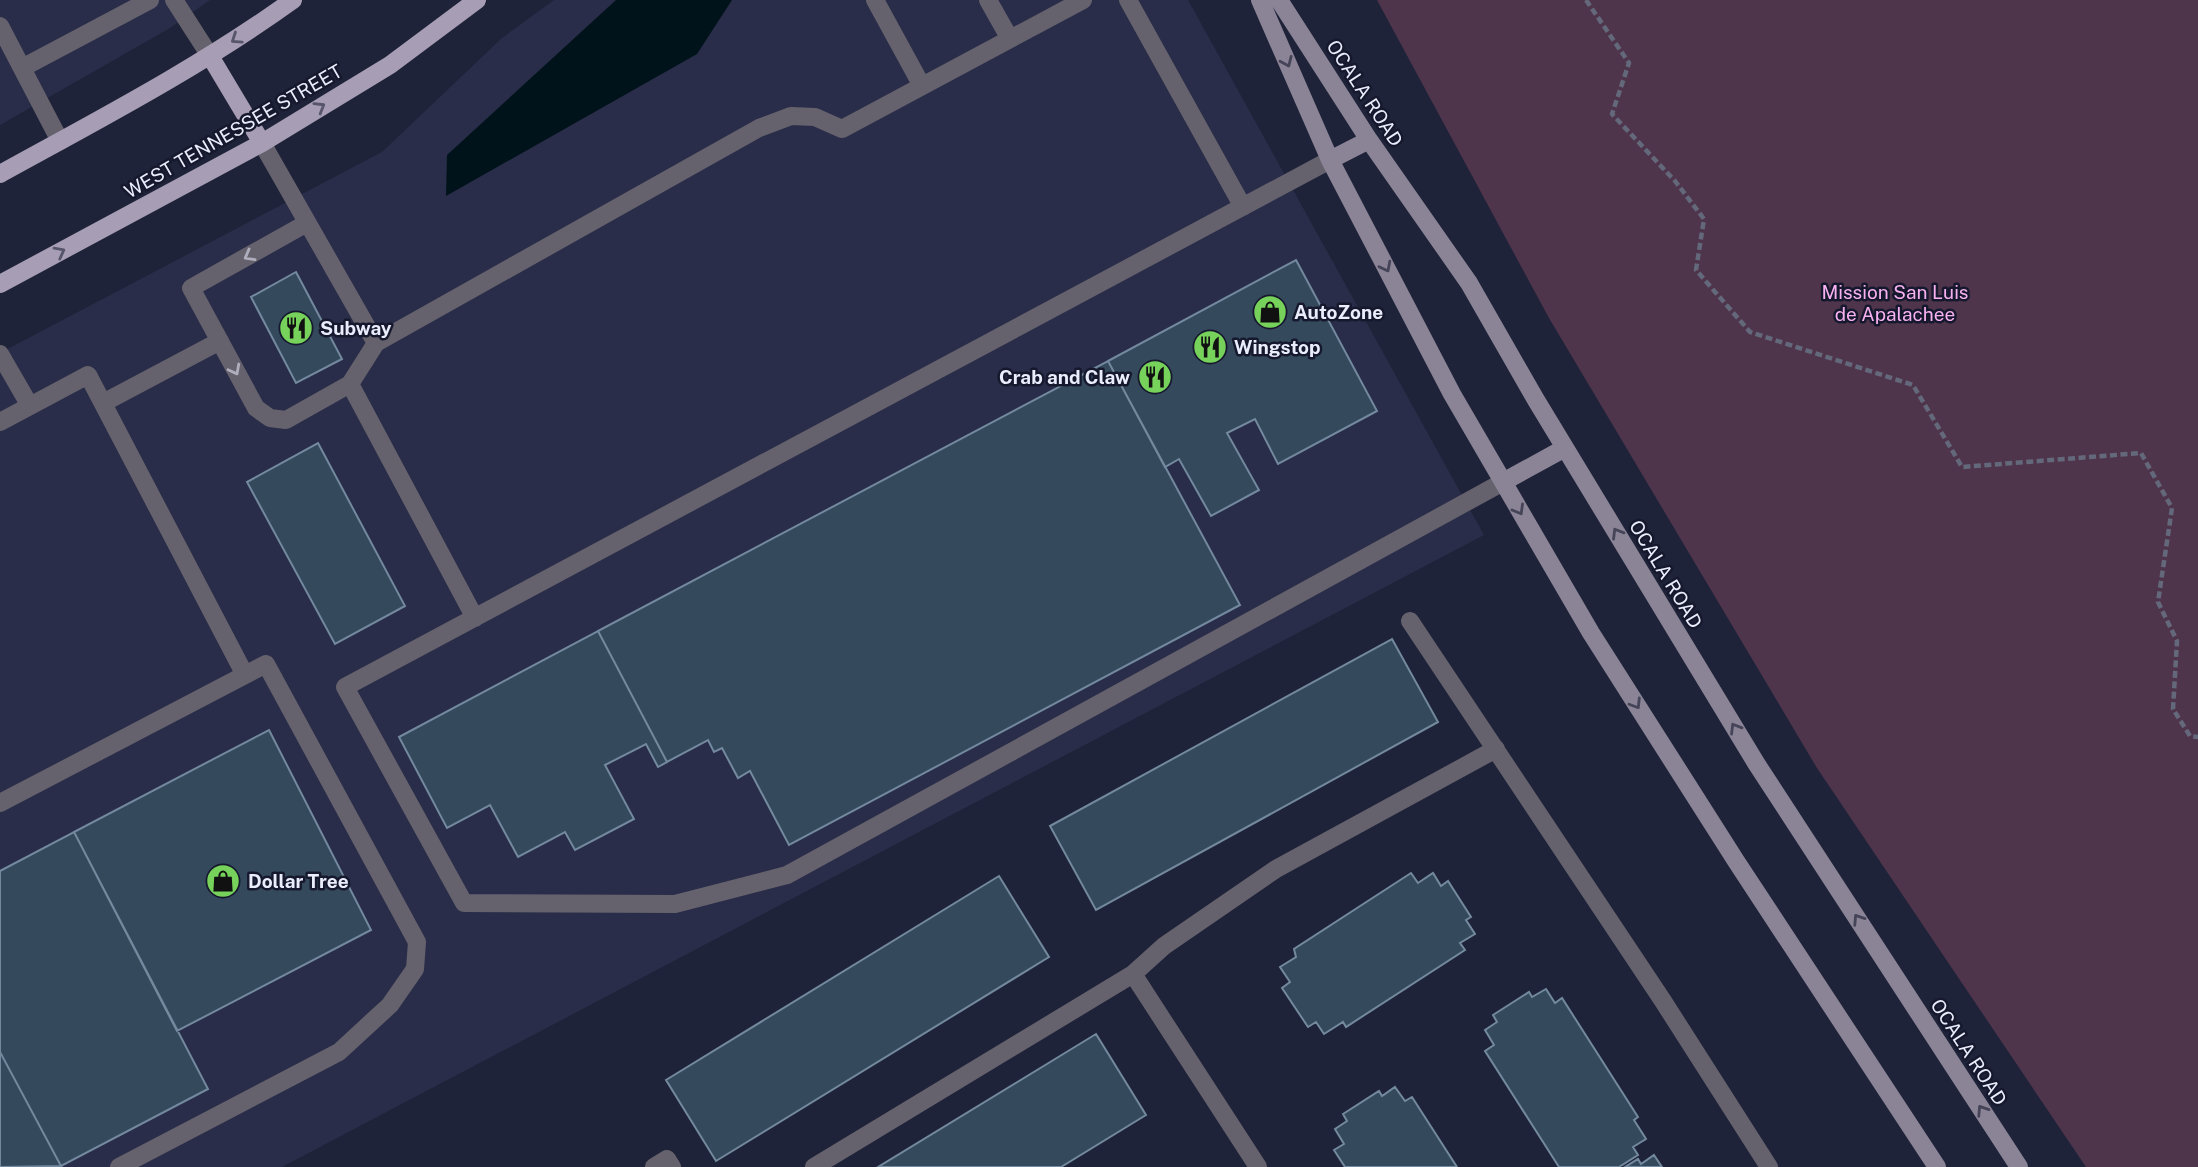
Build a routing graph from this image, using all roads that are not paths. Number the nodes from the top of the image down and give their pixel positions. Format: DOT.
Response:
graph roads {
  1 [pos="150,0"];
  2 [pos="174,0"];
  3 [pos="293,0"];
  4 [pos="477,0"];
  5 [pos="875,0"];
  6 [pos="988,0"];
  7 [pos="1083,0"];
  8 [pos="1128,0"];
  9 [pos="1260,0"];
  10 [pos="1279,0"];
  11 [pos="0,26"];
  12 [pos="1010,40"];
  13 [pos="210,57"];
  14 [pos="22,68"];
  15 [pos="922,86"];
  16 [pos="1369,140"];
  17 [pos="60,141"];
  18 [pos="262,142"];
  19 [pos="1331,160"];
  20 [pos="0,174"];
  21 [pos="1243,207"];
  22 [pos="307,223"];
  23 [pos="0,284"];
  24 [pos="220,341"];
  25 [pos="376,343"];
  26 [pos="0,354"];
  27 [pos="350,384"];
  28 [pos="103,403"];
  29 [pos="30,406"];
  30 [pos="0,422"];
  31 [pos="1565,448"];
  32 [pos="1503,482"];
  33 [pos="475,618"];
  34 [pos="1410,621"];
  35 [pos="245,675"];
  36 [pos="1496,749"];
  37 [pos="0,803"];
  38 [pos="1133,974"];
  39 [pos="119,1167"];
  40 [pos="654,1167"];
  41 [pos="671,1167"];
  42 [pos="814,1167"];
  43 [pos="1258,1167"];
  44 [pos="1769,1167"];
  45 [pos="1937,1167"];
  46 [pos="2020,1167"];
  1 -- 14 [label="lane"];
  2 -- 13 [label="lane"];
  3 -- 13 [label="main road, one-way"];
  18 -- 4 [label="main road, WEST TENNESSEE STREET, one-way"];
  5 -- 15 [label="lane"];
  6 -- 12 [label="lane"];
  7 -- 12 [label="lane"];
  8 -- 21 [label="lane"];
  9 -- 19 [label="main road, one-way"];
  10 -- 16 [label="main road, OCALA ROAD"];
  11 -- 14 [label="lane"];
  12 -- 15 [label="lane"];
  13 -- 17 [label="main road"];
  13 -- 18 [label="main road"];
  14 -- 17 [label="lane"];
  15 -- 25 [label="lane"];
  16 -- 19 [label="main road"];
  16 -- 31 [label="main road, OCALA ROAD"];
  17 -- 20 [label="main road"];
  18 -- 22 [label="lane"];
  23 -- 18 [label="main road, WEST TENNESSEE STREET, one-way"];
  19 -- 21 [label="lane"];
  19 -- 32 [label="main road, one-way"];
  21 -- 33 [label="lane"];
  22 -- 24 [label="lane, one-way"];
  22 -- 25 [label="lane"];
  24 -- 27 [label="lane, one-way"];
  24 -- 28 [label="lane"];
  25 -- 27 [label="lane"];
  26 -- 29 [label="lane"];
  27 -- 33 [label="lane"];
  28 -- 29 [label="lane"];
  28 -- 35 [label="lane"];
  29 -- 30 [label="lane"];
  31 -- 32 [label="main road"];
  46 -- 31 [label="main road, OCALA ROAD, one-way"];
  32 -- 33 [label="lane"];
  32 -- 45 [label="main road, one-way"];
  34 -- 36 [label="lane"];
  35 -- 37 [label="lane"];
  35 -- 39 [label="lane"];
  36 -- 38 [label="lane"];
  36 -- 44 [label="lane"];
  38 -- 42 [label="lane"];
  38 -- 43 [label="lane"];
  40 -- 41 [label="lane"];
}
